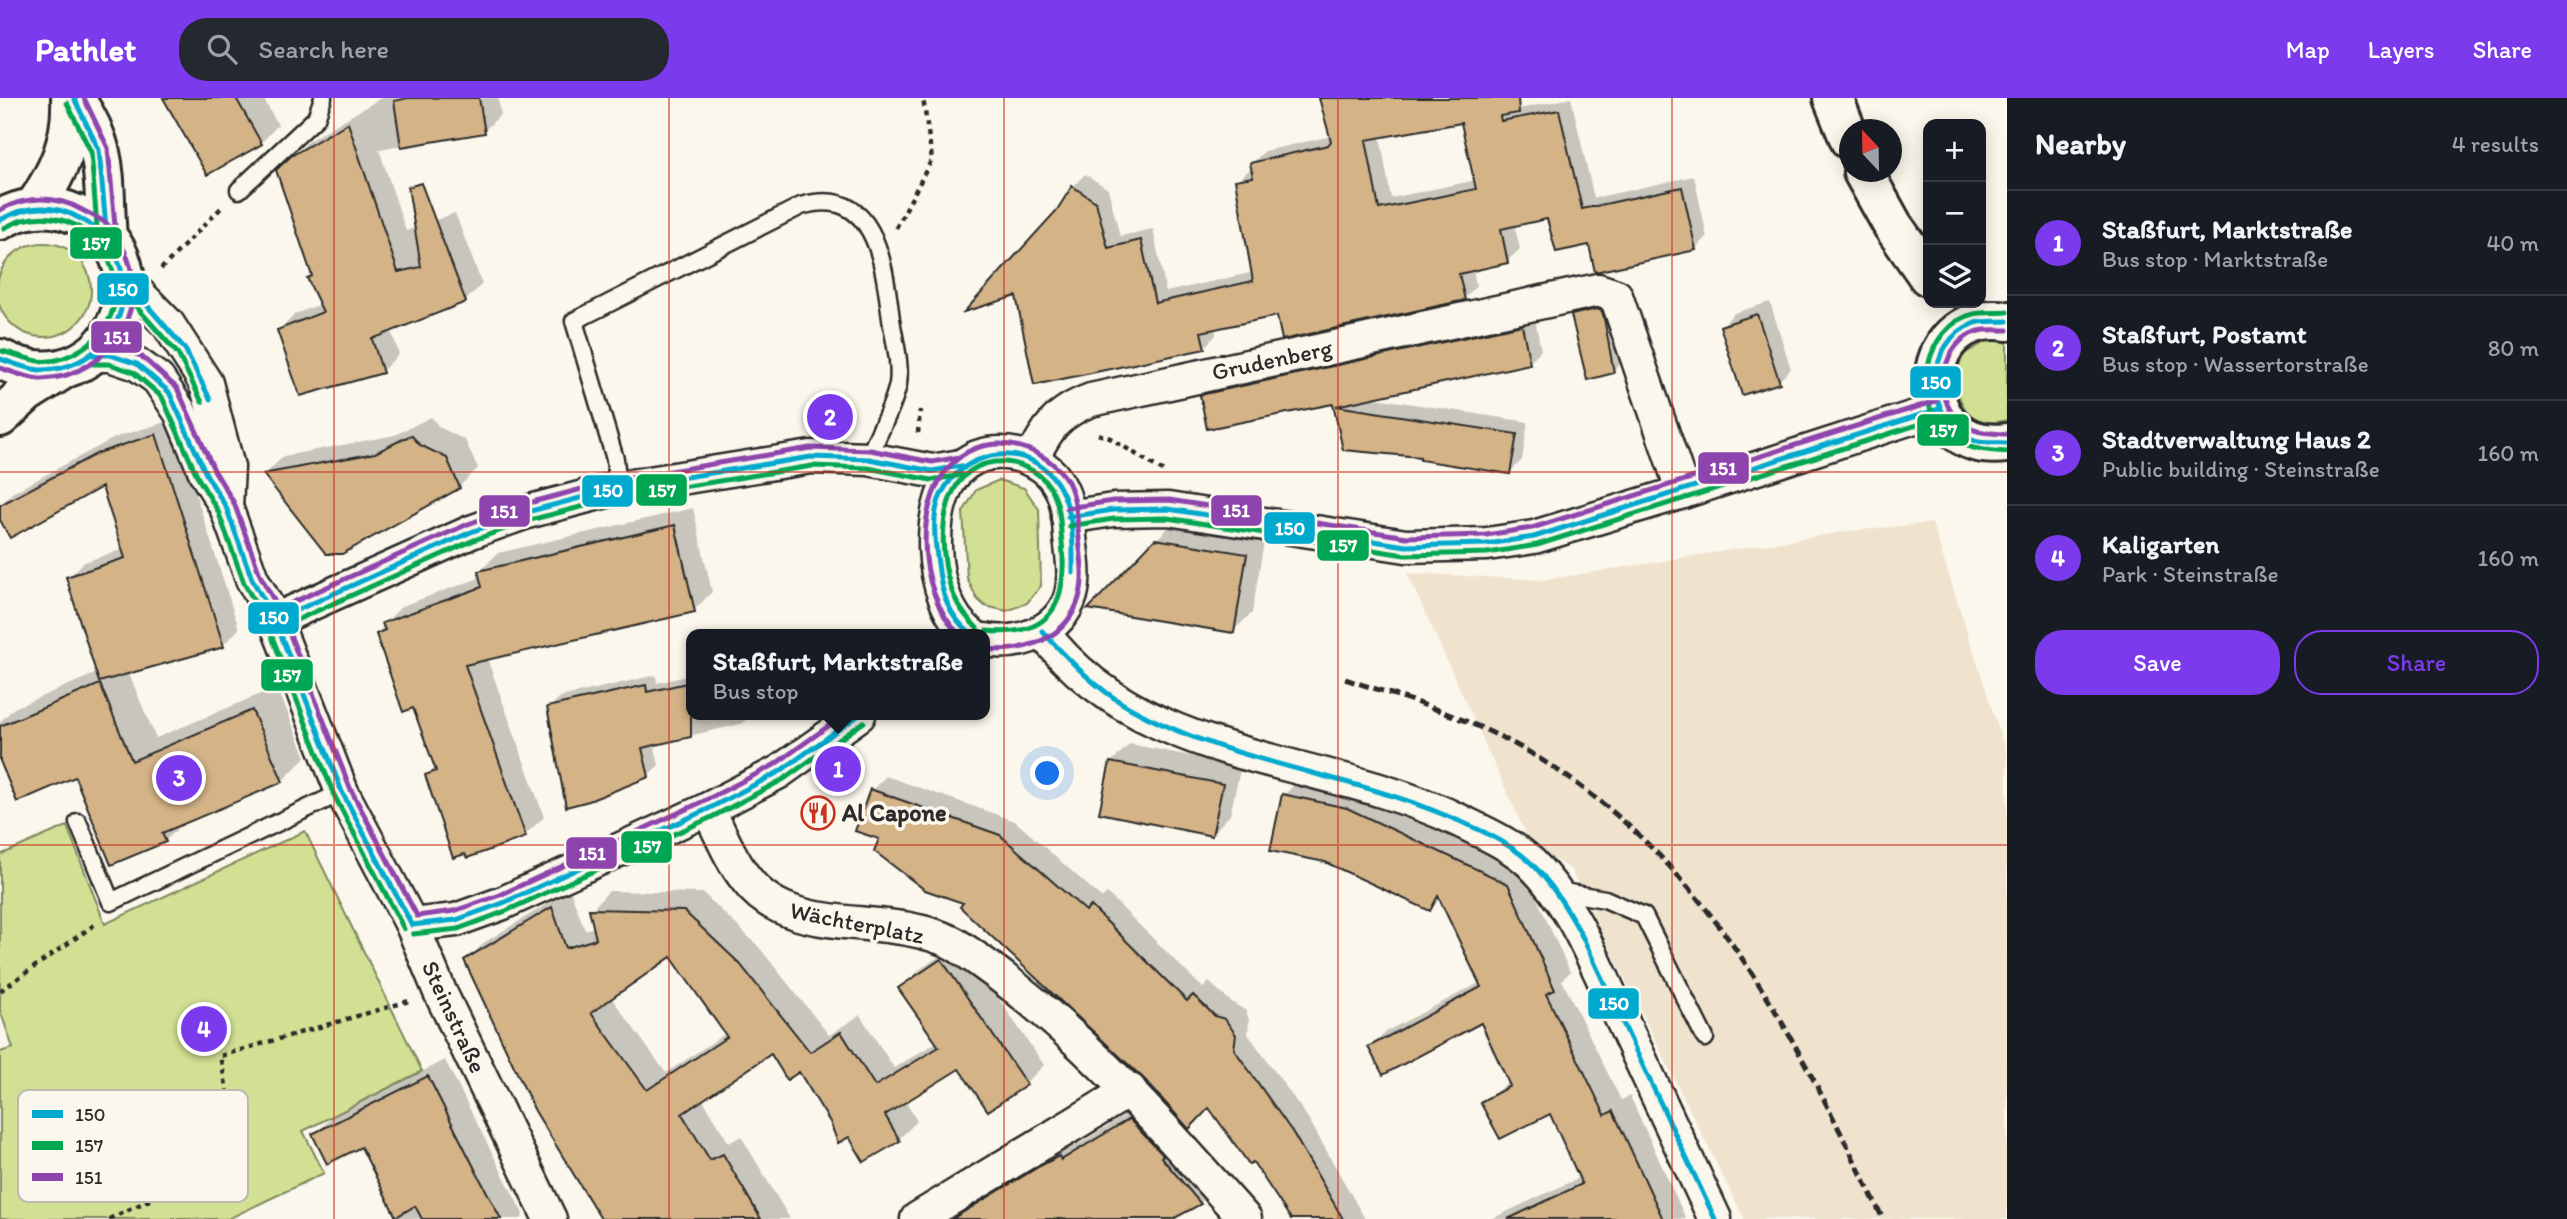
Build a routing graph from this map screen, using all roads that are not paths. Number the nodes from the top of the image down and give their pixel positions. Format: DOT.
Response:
graph roads {
  1 [pos="73,98"];
  2 [pos="323,98"];
  3 [pos="1833,98"];
  4 [pos="1842,119"];
  5 [pos="1869,182"];
  6 [pos="239,190"];
  7 [pos="17,214"];
  8 [pos="107,238"];
  9 [pos="1923,269"];
  10 [pos="140,277"];
  11 [pos="1957,315"];
  12 [pos="2007,321"];
  13 [pos="0,359"];
  14 [pos="79,361"];
  15 [pos="1939,408"];
  16 [pos="0,417"];
  17 [pos="2007,443"];
  18 [pos="869,459"];
  19 [pos="1031,460"];
  20 [pos="961,466"];
  21 [pos="618,488"];
  22 [pos="1683,492"];
  23 [pos="226,508"];
  24 [pos="1068,517"];
  25 [pos="275,620"];
  26 [pos="966,629"];
  27 [pos="1042,631"];
  28 [pos="990,641"];
  29 [pos="852,720"];
  30 [pos="342,792"];
  31 [pos="708,809"];
  32 [pos="78,822"];
  33 [pos="1557,891"];
  34 [pos="412,925"];
  35 [pos="1705,1038"];
  36 [pos="1130,1090"];
  37 [pos="550,1219"];
  38 [pos="917,1219"];
  39 [pos="1245,1219"];
  40 [pos="1715,1219"];
  1 -- 7 [label="main road"];
  1 -- 8 [label="main road"];
  2 -- 6 [label="lane"];
  3 -- 4 [label="main road"];
  5 -- 9 [label="main road"];
  7 -- 8 [label="main road"];
  8 -- 10 [label="main road"];
  10 -- 14 [label="main road"];
  10 -- 23 [label="street, Steinstraße"];
  11 -- 12 [label="main road"];
  11 -- 15 [label="main road"];
  13 -- 14 [label="main road"];
  14 -- 16 [label="main road"];
  14 -- 23 [label="street, Steinstraße"];
  15 -- 17 [label="main road"];
  15 -- 22 [label="street"];
  18 -- 20 [label="street"];
  18 -- 21 [label="street"];
  18 -- 21 [label="lane"];
  19 -- 20 [label="street"];
  19 -- 22 [label="street, Grudenberg"];
  19 -- 24 [label="street"];
  20 -- 26 [label="street"];
  21 -- 25 [label="street"];
  22 -- 24 [label="street"];
  23 -- 25 [label="street, Steinstraße"];
  24 -- 27 [label="street"];
  25 -- 30 [label="street, Steinstraße"];
  27 -- 28 [label="street"];
  27 -- 33 [label="street"];
  29 -- 31 [label="street"];
  30 -- 32 [label="lane"];
  30 -- 34 [label="street, Steinstraße"];
  31 -- 34 [label="street"];
  31 -- 36 [label="street, Wächterplatz"];
  33 -- 35 [label="lane"];
  33 -- 40 [label="street"];
  34 -- 37 [label="street, Steinstraße"];
  36 -- 38 [label="street"];
  36 -- 39 [label="street, Wächterplatz"];
}
